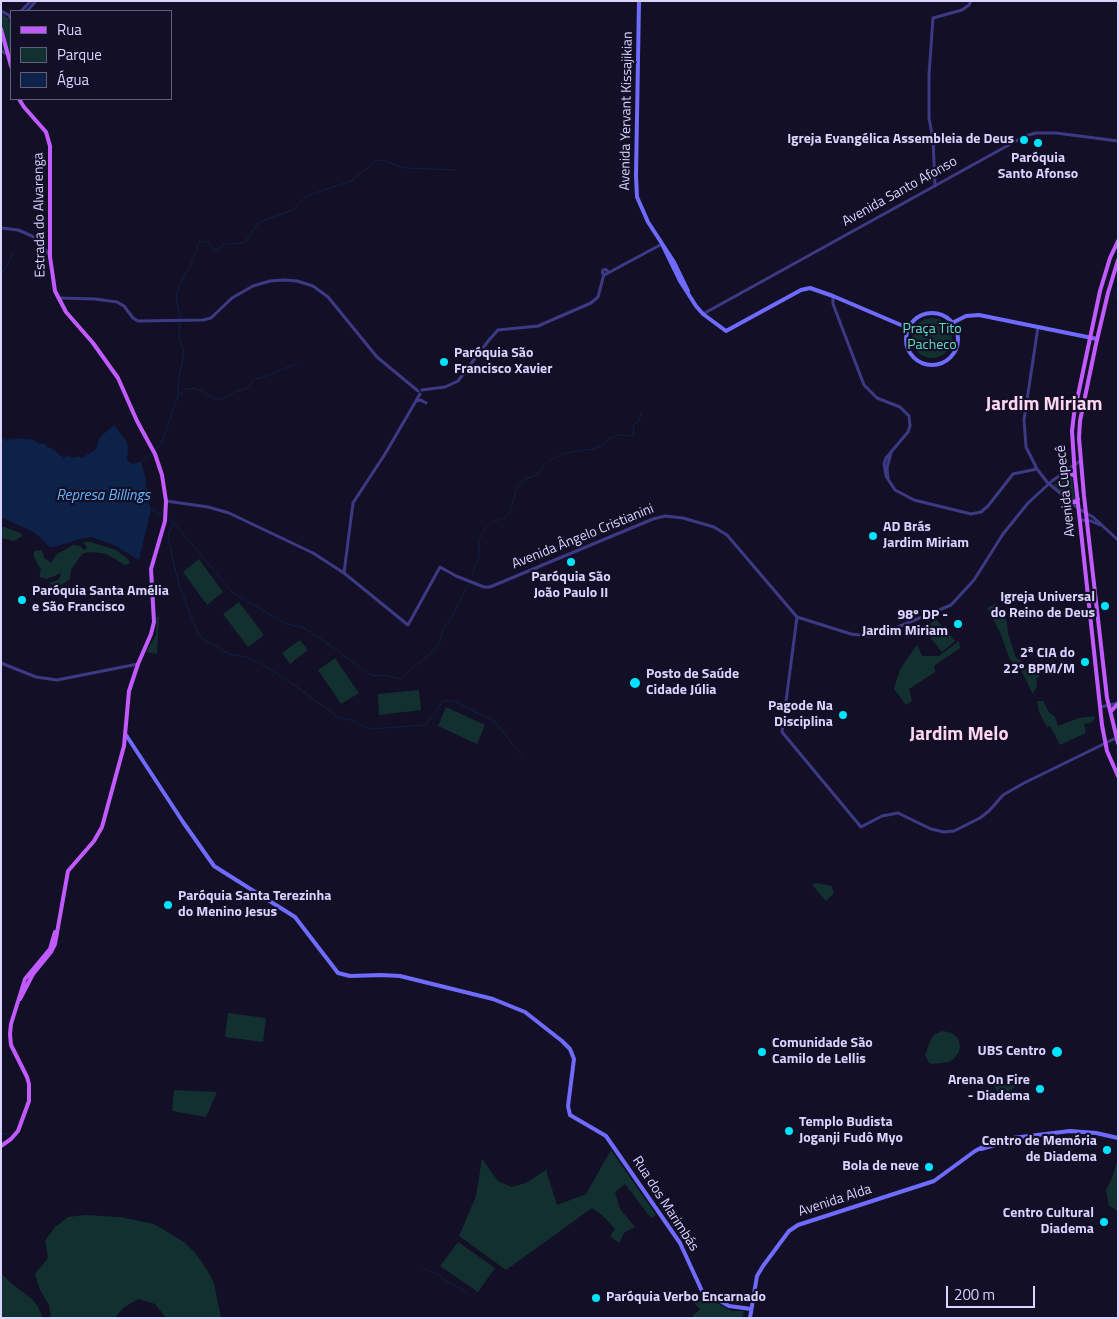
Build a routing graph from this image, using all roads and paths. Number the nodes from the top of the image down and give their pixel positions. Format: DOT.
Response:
graph roads {
  1 [pos="36,1"];
  2 [pos="639,1"];
  3 [pos="971,2"];
  4 [pos="24,10"];
  5 [pos="1,11"];
  6 [pos="10,15"];
  7 [pos="1,29"];
  8 [pos="1,51"];
  9 [pos="10,56"];
  10 [pos="20,100"];
  11 [pos="932,139"];
  12 [pos="1015,141"];
  13 [pos="1118,142"];
  14 [pos="935,184"];
  15 [pos="1,228"];
  16 [pos="1118,241"];
  17 [pos="662,244"];
  18 [pos="44,247"];
  19 [pos="50,249"];
  20 [pos="50,257"];
  21 [pos="1118,260"];
  22 [pos="833,296"];
  23 [pos="57,298"];
  24 [pos="703,314"];
  25 [pos="952,323"];
  26 [pos="1038,326"];
  27 [pos="908,328"];
  28 [pos="1090,337"];
  29 [pos="1097,339"];
  30 [pos="420,392"];
  31 [pos="416,401"];
  32 [pos="426,403"];
  33 [pos="1080,461"];
  34 [pos="1074,464"];
  35 [pos="1037,469"];
  36 [pos="1061,474"];
  37 [pos="1075,476"];
  38 [pos="1049,484"];
  39 [pos="1078,499"];
  40 [pos="166,501"];
  41 [pos="1070,502"];
  42 [pos="1079,509"];
  43 [pos="1086,513"];
  44 [pos="1080,520"];
  45 [pos="1087,520"];
  46 [pos="1100,525"];
  47 [pos="1118,540"];
  48 [pos="344,574"];
  49 [pos="797,617"];
  50 [pos="1,663"];
  51 [pos="138,664"];
  52 [pos="1118,703"];
  53 [pos="1109,705"];
  54 [pos="1100,707"];
  55 [pos="1110,711"];
  56 [pos="126,735"];
  57 [pos="1117,741"];
  58 [pos="1105,744"];
  59 [pos="1118,776"];
  60 [pos="1024,1136"];
  61 [pos="1118,1138"];
  62 [pos="1001,1139"];
  63 [pos="993,1145"];
  64 [pos="1,1146"];
  65 [pos="975,1151"];
  66 [pos="702,1273"];
  67 [pos="696,1276"];
  68 [pos="751,1309"];
  69 [pos="750,1318"];
  1 -- 4 [label="street"];
  2 -- 17 [label="main road, Avenida Yervant Kissajikian"];
  3 -- 11 [label="street"];
  5 -- 6 [label="street"];
  7 -- 9 [label="main road"];
  8 -- 9 [label="street"];
  10 -- 19 [label="main road, Estrada do Alvarenga"];
  11 -- 12 [label="street"];
  11 -- 14 [label="street"];
  12 -- 13 [label="street, Avenida Santo Afonso"];
  12 -- 14 [label="street, Avenida Santo Afonso"];
  14 -- 24 [label="street, Avenida Santo Afonso"];
  15 -- 18 [label="street"];
  16 -- 28 [label="main road, Avenida Cupecê"];
  17 -- 24 [label="main road, Avenida Yervant Kissajikian"];
  17 -- 30 [label="street"];
  18 -- 19 [label="street"];
  18 -- 20 [label="street"];
  19 -- 20 [label="main road, Estrada do Alvarenga"];
  20 -- 23 [label="main road, Estrada do Alvarenga"];
  21 -- 29 [label="main road, Avenida Cupecê"];
  22 -- 24 [label="main road, Avenida Yervant Kissajikian"];
  22 -- 27 [label="main road"];
  22 -- 35 [label="street"];
  23 -- 30 [label="street"];
  23 -- 40 [label="main road, Estrada do Alvarenga"];
  25 -- 26 [label="main road"];
  25 -- 27 [label="main road"];
  25 -- 27 [label="main road"];
  26 -- 28 [label="main road"];
  26 -- 35 [label="street"];
  28 -- 29 [label="main road"];
  28 -- 34 [label="main road, Avenida Cupecê"];
  29 -- 33 [label="main road, Avenida Cupecê"];
  30 -- 31 [label="street"];
  31 -- 32 [label="street"];
  31 -- 48 [label="street"];
  33 -- 34 [label="street"];
  33 -- 43 [label="main road, Avenida Cupecê"];
  34 -- 36 [label="street"];
  34 -- 37 [label="main road, Avenida Cupecê"];
  35 -- 38 [label="street"];
  36 -- 37 [label="main road"];
  36 -- 38 [label="street"];
  37 -- 39 [label="main road, Avenida Cupecê"];
  38 -- 41 [label="street"];
  38 -- 49 [label="street"];
  39 -- 41 [label="main road"];
  39 -- 42 [label="main road, Avenida Cupecê"];
  40 -- 48 [label="street"];
  40 -- 51 [label="main road, Estrada do Alvarenga"];
  41 -- 42 [label="street"];
  42 -- 43 [label="street"];
  42 -- 44 [label="main road, Avenida Cupecê"];
  43 -- 45 [label="main road, Avenida Cupecê"];
  43 -- 46 [label="street"];
  44 -- 45 [label="street"];
  44 -- 54 [label="main road, Avenida Cupecê"];
  45 -- 46 [label="street"];
  45 -- 53 [label="main road, Avenida Cupecê"];
  46 -- 47 [label="street"];
  48 -- 49 [label="street, Avenida Ângelo Cristianini"];
  49 -- 58 [label="street"];
  50 -- 51 [label="street"];
  51 -- 56 [label="main road, Estrada do Alvarenga"];
  52 -- 53 [label="street"];
  52 -- 55 [label="main road"];
  53 -- 54 [label="street"];
  53 -- 55 [label="main road, Avenida Cupecê"];
  54 -- 58 [label="main road, Avenida Cupecê"];
  55 -- 57 [label="main road, Avenida Cupecê"];
  56 -- 64 [label="main road, Estrada do Alvarenga"];
  56 -- 67 [label="main road, Rua dos Marimbás"];
  57 -- 58 [label="street"];
  58 -- 59 [label="main road, Avenida Cupecê"];
  60 -- 61 [label="main road, Avenida Alda"];
  60 -- 62 [label="main road, Avenida Alda"];
  60 -- 63 [label="main road, Avenida Alda"];
  62 -- 63 [label="main road"];
  62 -- 65 [label="main road, Avenida Alda"];
  63 -- 65 [label="main road, Avenida Alda"];
  65 -- 68 [label="main road, Avenida Alda"];
  66 -- 67 [label="main road"];
  67 -- 68 [label="main road, Rua dos Marimbás"];
  68 -- 69 [label="main road, Avenida Alda"];
}
